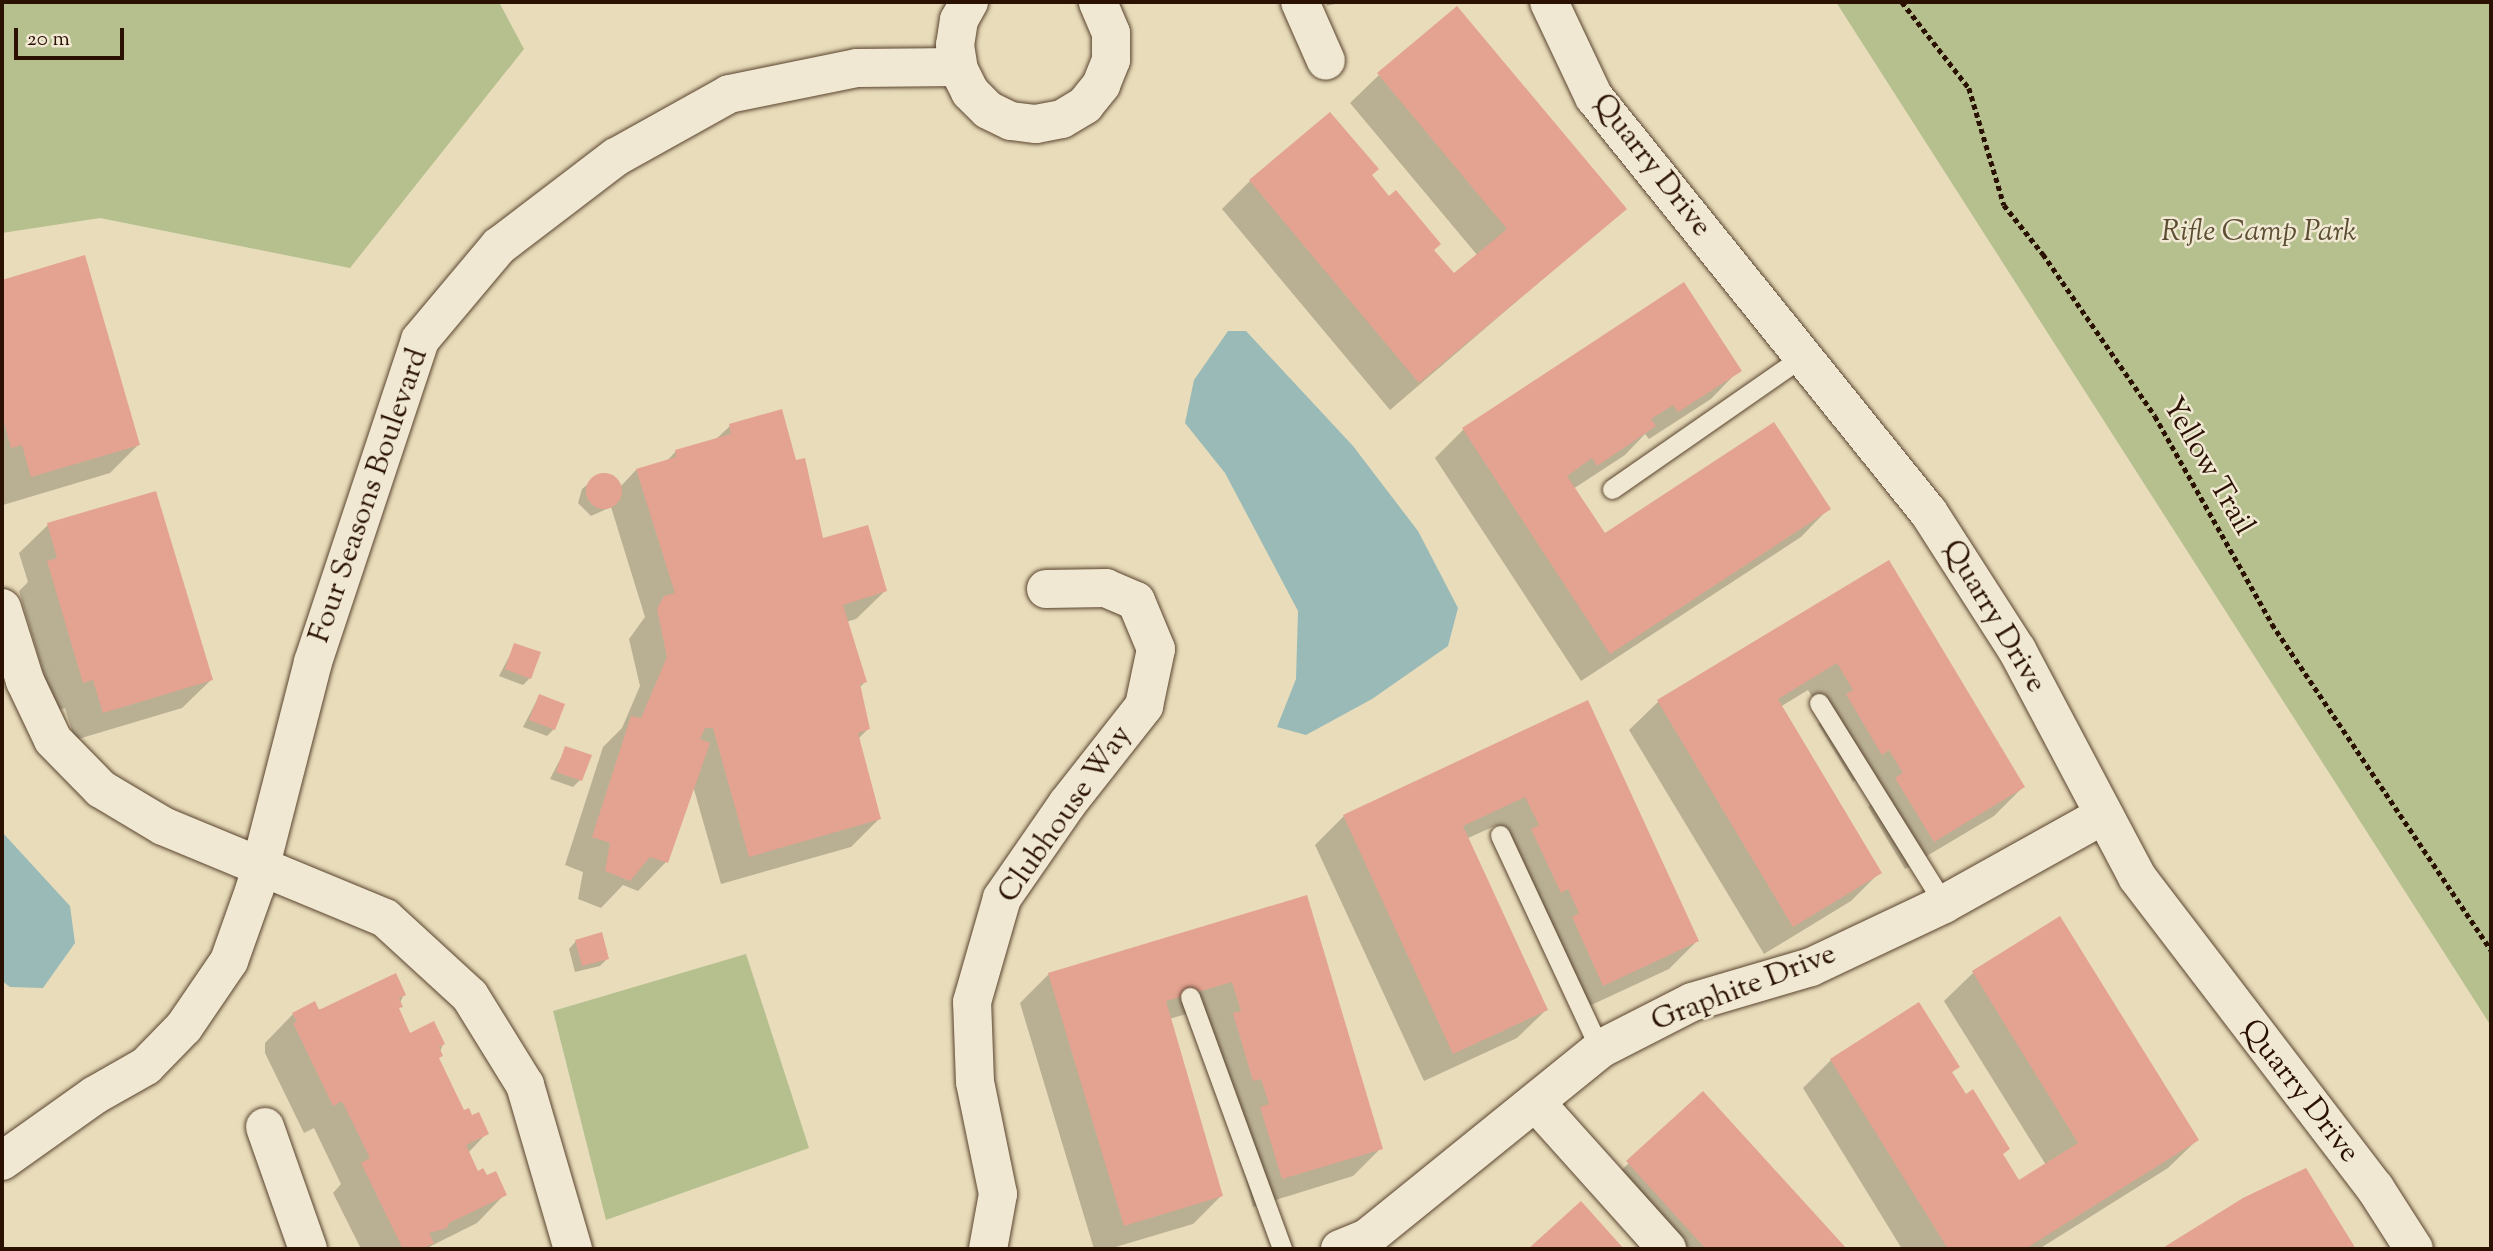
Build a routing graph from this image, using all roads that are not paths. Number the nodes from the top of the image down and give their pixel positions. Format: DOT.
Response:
graph roads {
  1 [pos="969,2"];
  2 [pos="1098,2"];
  3 [pos="1300,2"];
  4 [pos="1549,2"];
  5 [pos="1326,61"];
  6 [pos="958,67"];
  7 [pos="1802,357"];
  8 [pos="1612,489"];
  9 [pos="1046,589"];
  10 [pos="2,608"];
  11 [pos="1819,703"];
  12 [pos="2104,816"];
  13 [pos="1500,835"];
  14 [pos="261,864"];
  15 [pos="1944,904"];
  16 [pos="1190,997"];
  17 [pos="1600,1049"];
  18 [pos="1537,1104"];
  19 [pos="265,1127"];
  20 [pos="2,1161"];
  21 [pos="308,1249"];
  22 [pos="573,1249"];
  23 [pos="988,1249"];
  24 [pos="1282,1249"];
  25 [pos="1340,1249"];
  26 [pos="1667,1249"];
  27 [pos="2414,1249"];
  1 -- 6 [label="street"];
  2 -- 6 [label="street"];
  3 -- 5 [label="street"];
  4 -- 7 [label="street, Quarry Drive"];
  6 -- 14 [label="street, Four Seasons Boulevard"];
  7 -- 8 [label="lane"];
  7 -- 12 [label="street, Quarry Drive"];
  9 -- 23 [label="street, Clubhouse Way"];
  10 -- 14 [label="street"];
  11 -- 15 [label="lane"];
  12 -- 15 [label="street, Graphite Drive"];
  12 -- 27 [label="street, Quarry Drive"];
  13 -- 17 [label="lane"];
  14 -- 20 [label="street, Four Seasons Boulevard"];
  14 -- 22 [label="street"];
  15 -- 17 [label="street, Graphite Drive"];
  16 -- 24 [label="lane"];
  17 -- 18 [label="street, Graphite Drive"];
  18 -- 25 [label="street, Graphite Drive"];
  18 -- 26 [label="street"];
  19 -- 21 [label="street"];
}
